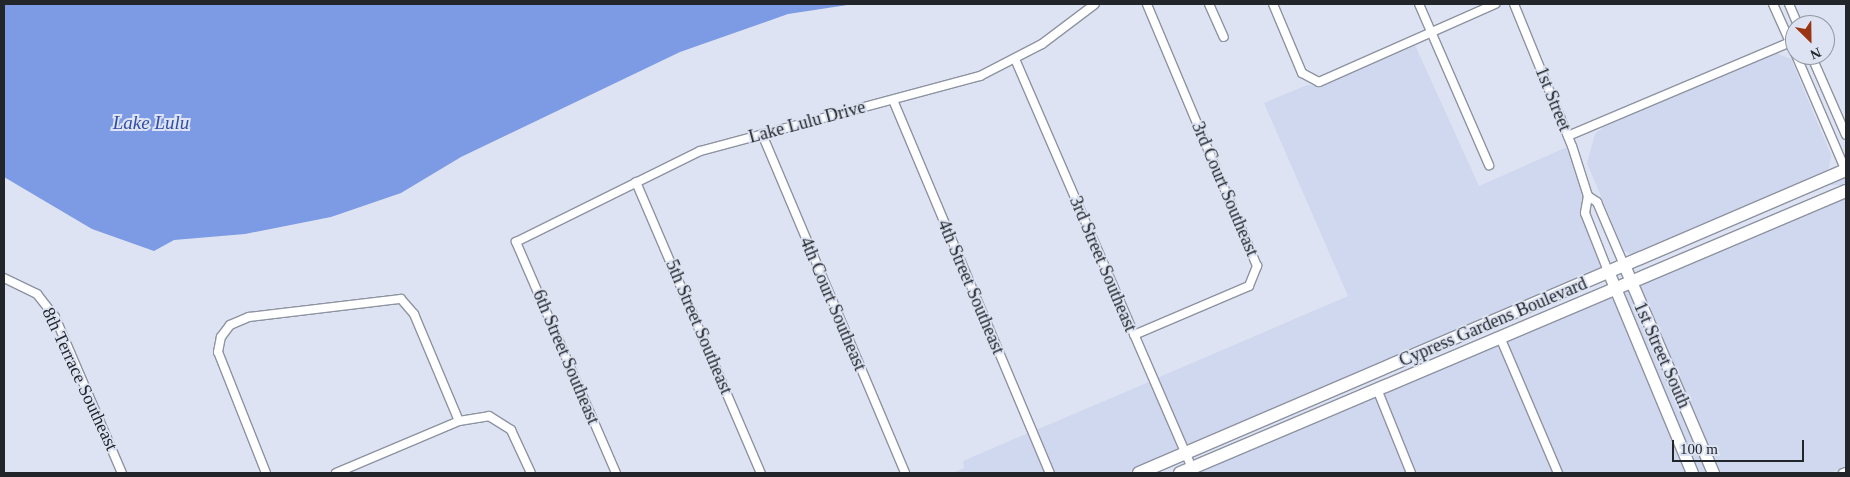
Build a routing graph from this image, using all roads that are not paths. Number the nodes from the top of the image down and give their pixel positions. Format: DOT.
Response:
graph roads {
  1 [pos="1095,4"];
  2 [pos="1147,4"];
  3 [pos="1210,4"];
  4 [pos="1272,4"];
  5 [pos="1419,4"];
  6 [pos="1495,4"];
  7 [pos="1514,4"];
  8 [pos="1773,4"];
  9 [pos="1785,27"];
  10 [pos="1432,32"];
  11 [pos="1224,37"];
  12 [pos="1785,44"];
  13 [pos="1016,59"];
  14 [pos="1800,65"];
  15 [pos="1816,65"];
  16 [pos="893,100"];
  17 [pos="762,134"];
  18 [pos="1846,135"];
  19 [pos="1568,136"];
  20 [pos="1489,164"];
  21 [pos="1846,170"];
  22 [pos="636,182"];
  23 [pos="1846,191"];
  24 [pos="1588,196"];
  25 [pos="516,242"];
  26 [pos="1624,264"];
  27 [pos="1608,271"];
  28 [pos="4,278"];
  29 [pos="1631,282"];
  30 [pos="1616,289"];
  31 [pos="1489,324"];
  32 [pos="1134,335"];
  33 [pos="1500,337"];
  34 [pos="1437,346"];
  35 [pos="1440,362"];
  36 [pos="1377,389"];
  37 [pos="459,420"];
  38 [pos="1186,454"];
  39 [pos="1192,468"];
  40 [pos="122,473"];
  41 [pos="266,473"];
  42 [pos="336,473"];
  43 [pos="531,473"];
  44 [pos="616,473"];
  45 [pos="761,473"];
  46 [pos="905,473"];
  47 [pos="1050,473"];
  48 [pos="1139,473"];
  49 [pos="1180,473"];
  50 [pos="1411,473"];
  51 [pos="1558,473"];
  52 [pos="1692,473"];
  53 [pos="1713,473"];
  1 -- 13 [label="street, Lake Lulu Drive"];
  2 -- 32 [label="street, 3rd Court Southeast"];
  3 -- 11 [label="street"];
  4 -- 10 [label="street"];
  5 -- 10 [label="street"];
  6 -- 10 [label="street"];
  7 -- 19 [label="street, 1st Street"];
  8 -- 9 [label="street"];
  10 -- 20 [label="street"];
  12 -- 19 [label="street"];
  13 -- 16 [label="street, Lake Lulu Drive"];
  13 -- 32 [label="street, 3rd Street Southeast"];
  14 -- 21 [label="street"];
  15 -- 18 [label="street"];
  16 -- 17 [label="street, Lake Lulu Drive"];
  16 -- 47 [label="street, 4th Street Southeast"];
  17 -- 22 [label="street, Lake Lulu Drive"];
  17 -- 46 [label="street, 4th Court Southeast"];
  19 -- 24 [label="street, 1st Street"];
  21 -- 26 [label="main road, Cypress Gardens Boulevard"];
  22 -- 25 [label="street, Lake Lulu Drive"];
  22 -- 45 [label="street, 5th Street Southeast"];
  23 -- 29 [label="main road, Cypress Gardens Boulevard"];
  24 -- 26 [label="street, 1st Street"];
  24 -- 27 [label="street, 1st Street"];
  25 -- 44 [label="street, 6th Street Southeast"];
  26 -- 27 [label="main road, Cypress Gardens Boulevard"];
  26 -- 29 [label="main road, 1st Street South"];
  27 -- 30 [label="main road, 1st Street South"];
  27 -- 31 [label="main road, Cypress Gardens Boulevard"];
  28 -- 40 [label="street, 8th Terrace Southeast"];
  29 -- 30 [label="main road, Cypress Gardens Boulevard"];
  29 -- 53 [label="main road, 1st Street South"];
  30 -- 33 [label="main road, Cypress Gardens Boulevard"];
  30 -- 52 [label="main road, 1st Street South"];
  31 -- 34 [label="main road, Cypress Gardens Boulevard"];
  31 -- 35 [label="main road"];
  32 -- 38 [label="street, 3rd Street Southeast"];
  33 -- 35 [label="main road, Cypress Gardens Boulevard"];
  33 -- 51 [label="street"];
  34 -- 36 [label="main road"];
  34 -- 38 [label="main road, Cypress Gardens Boulevard"];
  35 -- 36 [label="main road, Cypress Gardens Boulevard"];
  36 -- 39 [label="main road, Cypress Gardens Boulevard"];
  36 -- 50 [label="street"];
  37 -- 41 [label="street"];
  37 -- 42 [label="street"];
  37 -- 43 [label="street"];
  38 -- 39 [label="street, 3rd Street Southeast"];
  38 -- 48 [label="main road, Cypress Gardens Boulevard"];
  39 -- 49 [label="main road, Cypress Gardens Boulevard"];
}
